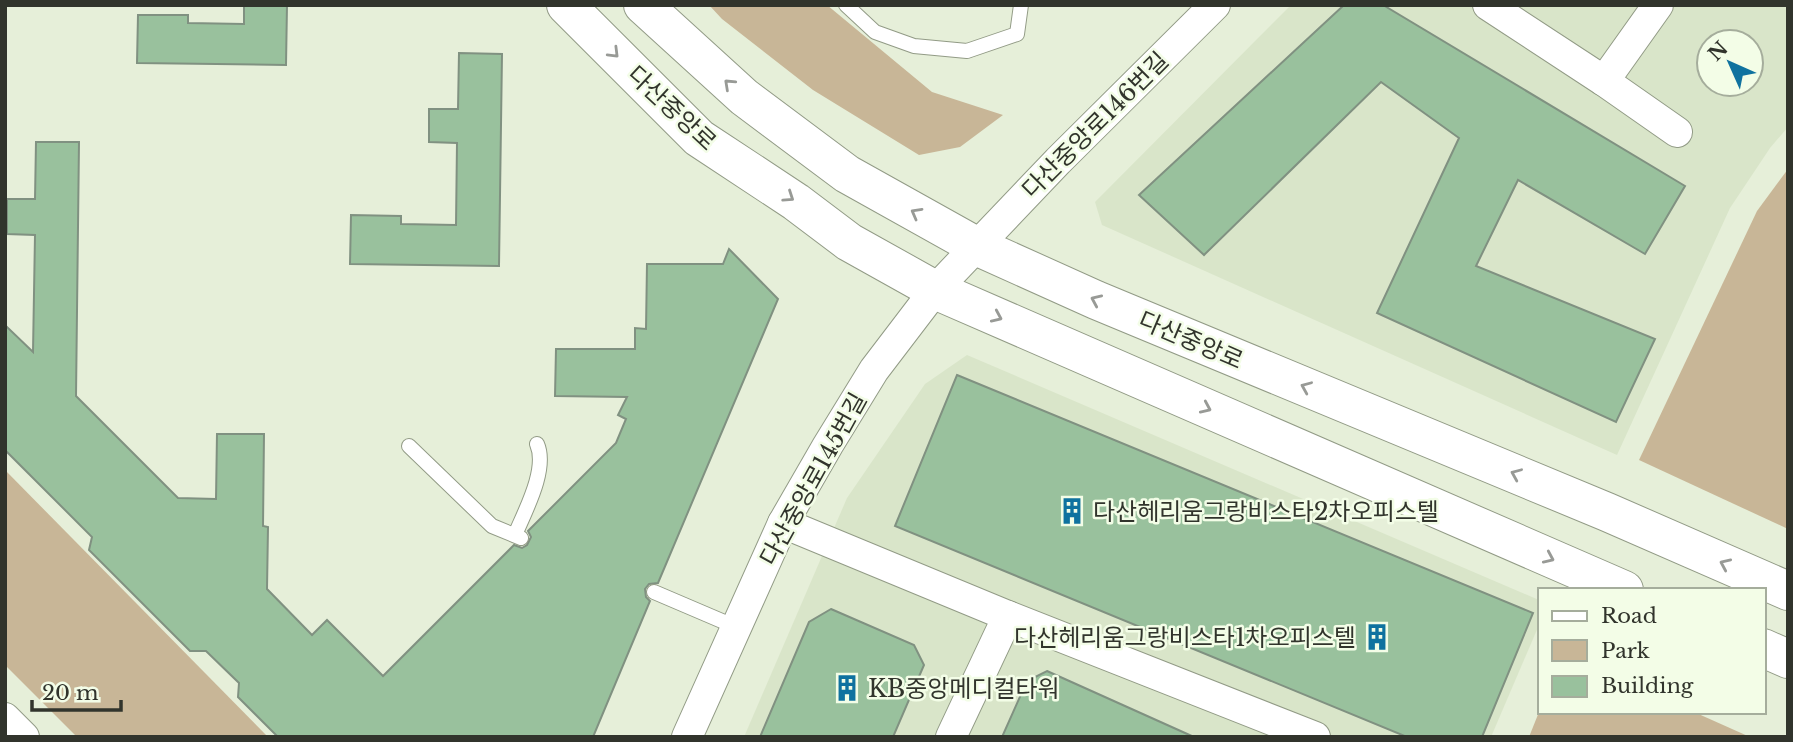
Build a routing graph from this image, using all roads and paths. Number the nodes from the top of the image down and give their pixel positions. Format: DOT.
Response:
graph roads {
  1 [pos="566,5"];
  2 [pos="643,5"];
  3 [pos="846,5"];
  4 [pos="1021,5"];
  5 [pos="1215,5"];
  6 [pos="1488,5"];
  7 [pos="1658,5"];
  8 [pos="1604,81"];
  9 [pos="1677,132"];
  10 [pos="976,246"];
  11 [pos="934,290"];
  12 [pos="537,444"];
  13 [pos="409,446"];
  14 [pos="783,523"];
  15 [pos="1619,588"];
  16 [pos="1788,591"];
  17 [pos="654,592"];
  18 [pos="1008,616"];
  19 [pos="736,627"];
  20 [pos="1765,649"];
  21 [pos="1788,659"];
  22 [pos="5,718"];
  23 [pos="1306,735"];
  24 [pos="24,737"];
  25 [pos="687,737"];
  26 [pos="951,737"];
  1 -- 11 [label="street, 다산중앙로, one-way"];
  10 -- 2 [label="street, 다산중앙로, one-way"];
  3 -- 4 [label="lane"];
  5 -- 10 [label="street, 다산중앙로146번길"];
  6 -- 8 [label="street"];
  7 -- 8 [label="street"];
  8 -- 9 [label="street"];
  10 -- 11 [label="street, 다산중앙로145번길"];
  16 -- 10 [label="street, 다산중앙로, one-way"];
  11 -- 14 [label="street, 다산중앙로145번길"];
  11 -- 15 [label="street, 다산중앙로, one-way"];
  12 -- 13 [label="lane"];
  14 -- 18 [label="street"];
  14 -- 19 [label="street, 다산중앙로145번길"];
  17 -- 19 [label="lane"];
  18 -- 23 [label="street"];
  18 -- 26 [label="street"];
  19 -- 25 [label="street, 다산중앙로145번길"];
  20 -- 21 [label="street"];
  22 -- 24 [label="street"];
}
